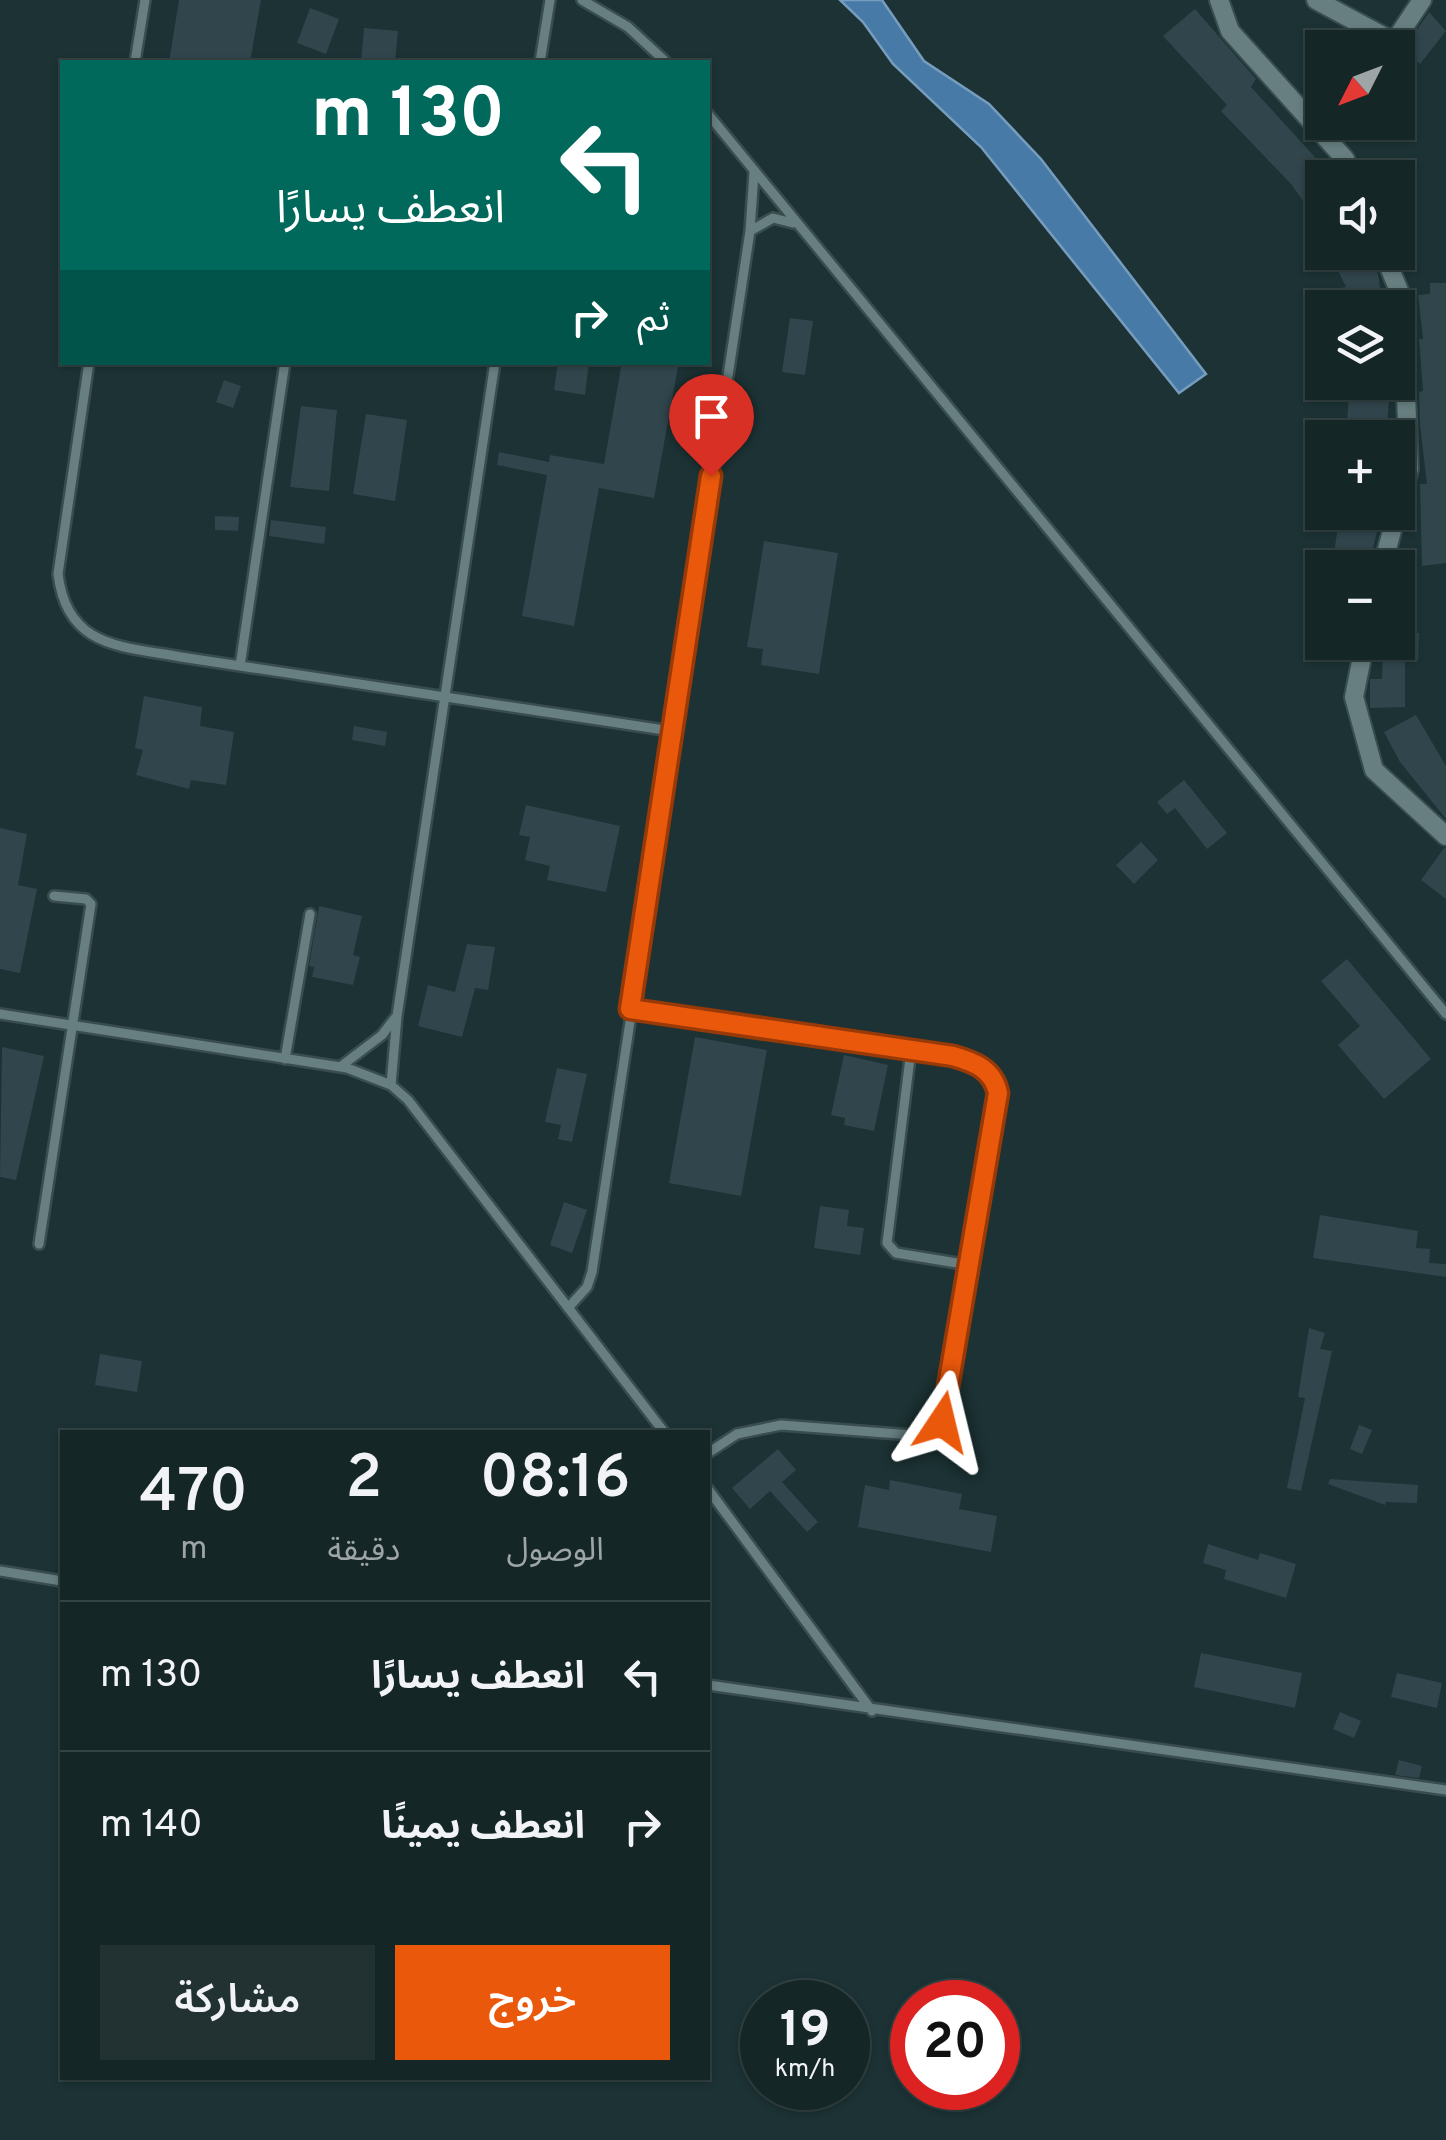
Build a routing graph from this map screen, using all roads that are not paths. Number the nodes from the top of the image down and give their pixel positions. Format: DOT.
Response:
graph roads {
  1 [pos="145,0"];
  2 [pos="550,0"];
  3 [pos="582,0"];
  4 [pos="1219,0"];
  5 [pos="1316,0"];
  6 [pos="1422,0"];
  7 [pos="135,60"];
  8 [pos="540,60"];
  9 [pos="664,60"];
  10 [pos="710,117"];
  11 [pos="1345,160"];
  12 [pos="754,172"];
  13 [pos="795,223"];
  14 [pos="750,231"];
  15 [pos="1390,270"];
  16 [pos="89,365"];
  17 [pos="285,365"];
  18 [pos="495,365"];
  19 [pos="1407,420"];
  20 [pos="1361,660"];
  21 [pos="240,666"];
  22 [pos="445,696"];
  23 [pos="671,731"];
  24 [pos="1446,836"];
  25 [pos="54,896"];
  26 [pos="310,914"];
  27 [pos="630,1009"];
  28 [pos="0,1014"];
  29 [pos="1446,1014"];
  30 [pos="397,1016"];
  31 [pos="72,1026"];
  32 [pos="912,1050"];
  33 [pos="285,1059"];
  34 [pos="339,1067"];
  35 [pos="391,1085"];
  36 [pos="39,1244"];
  37 [pos="968,1265"];
  38 [pos="568,1308"];
  39 [pos="662,1430"];
  40 [pos="710,1452"];
  41 [pos="710,1492"];
  42 [pos="0,1571"];
  43 [pos="60,1581"];
  44 [pos="710,1685"];
  45 [pos="872,1711"];
  46 [pos="1446,1790"];
  1 -- 7 [label="lane"];
  2 -- 8 [label="lane"];
  3 -- 9 [label="lane"];
  4 -- 11 [label="street"];
  5 -- 6 [label="street"];
  10 -- 12 [label="lane"];
  12 -- 13 [label="lane"];
  12 -- 14 [label="lane"];
  13 -- 14 [label="lane"];
  13 -- 29 [label="lane"];
  14 -- 23 [label="lane"];
  15 -- 19 [label="street"];
  16 -- 21 [label="lane"];
  17 -- 21 [label="lane"];
  18 -- 22 [label="lane"];
  20 -- 24 [label="street"];
  21 -- 22 [label="lane"];
  22 -- 23 [label="lane"];
  22 -- 30 [label="lane"];
  23 -- 27 [label="lane"];
  25 -- 31 [label="lane"];
  26 -- 33 [label="lane"];
  27 -- 32 [label="lane"];
  27 -- 38 [label="lane"];
  28 -- 31 [label="lane"];
  30 -- 34 [label="lane"];
  30 -- 35 [label="lane"];
  31 -- 33 [label="lane"];
  31 -- 36 [label="lane"];
  32 -- 37 [label="lane"];
  32 -- 37 [label="lane"];
  33 -- 34 [label="lane"];
  34 -- 35 [label="lane"];
  35 -- 38 [label="lane"];
  37 -- 40 [label="lane"];
  38 -- 39 [label="lane"];
  41 -- 45 [label="lane"];
  42 -- 43 [label="lane"];
  44 -- 45 [label="lane"];
  45 -- 46 [label="lane"];
}
